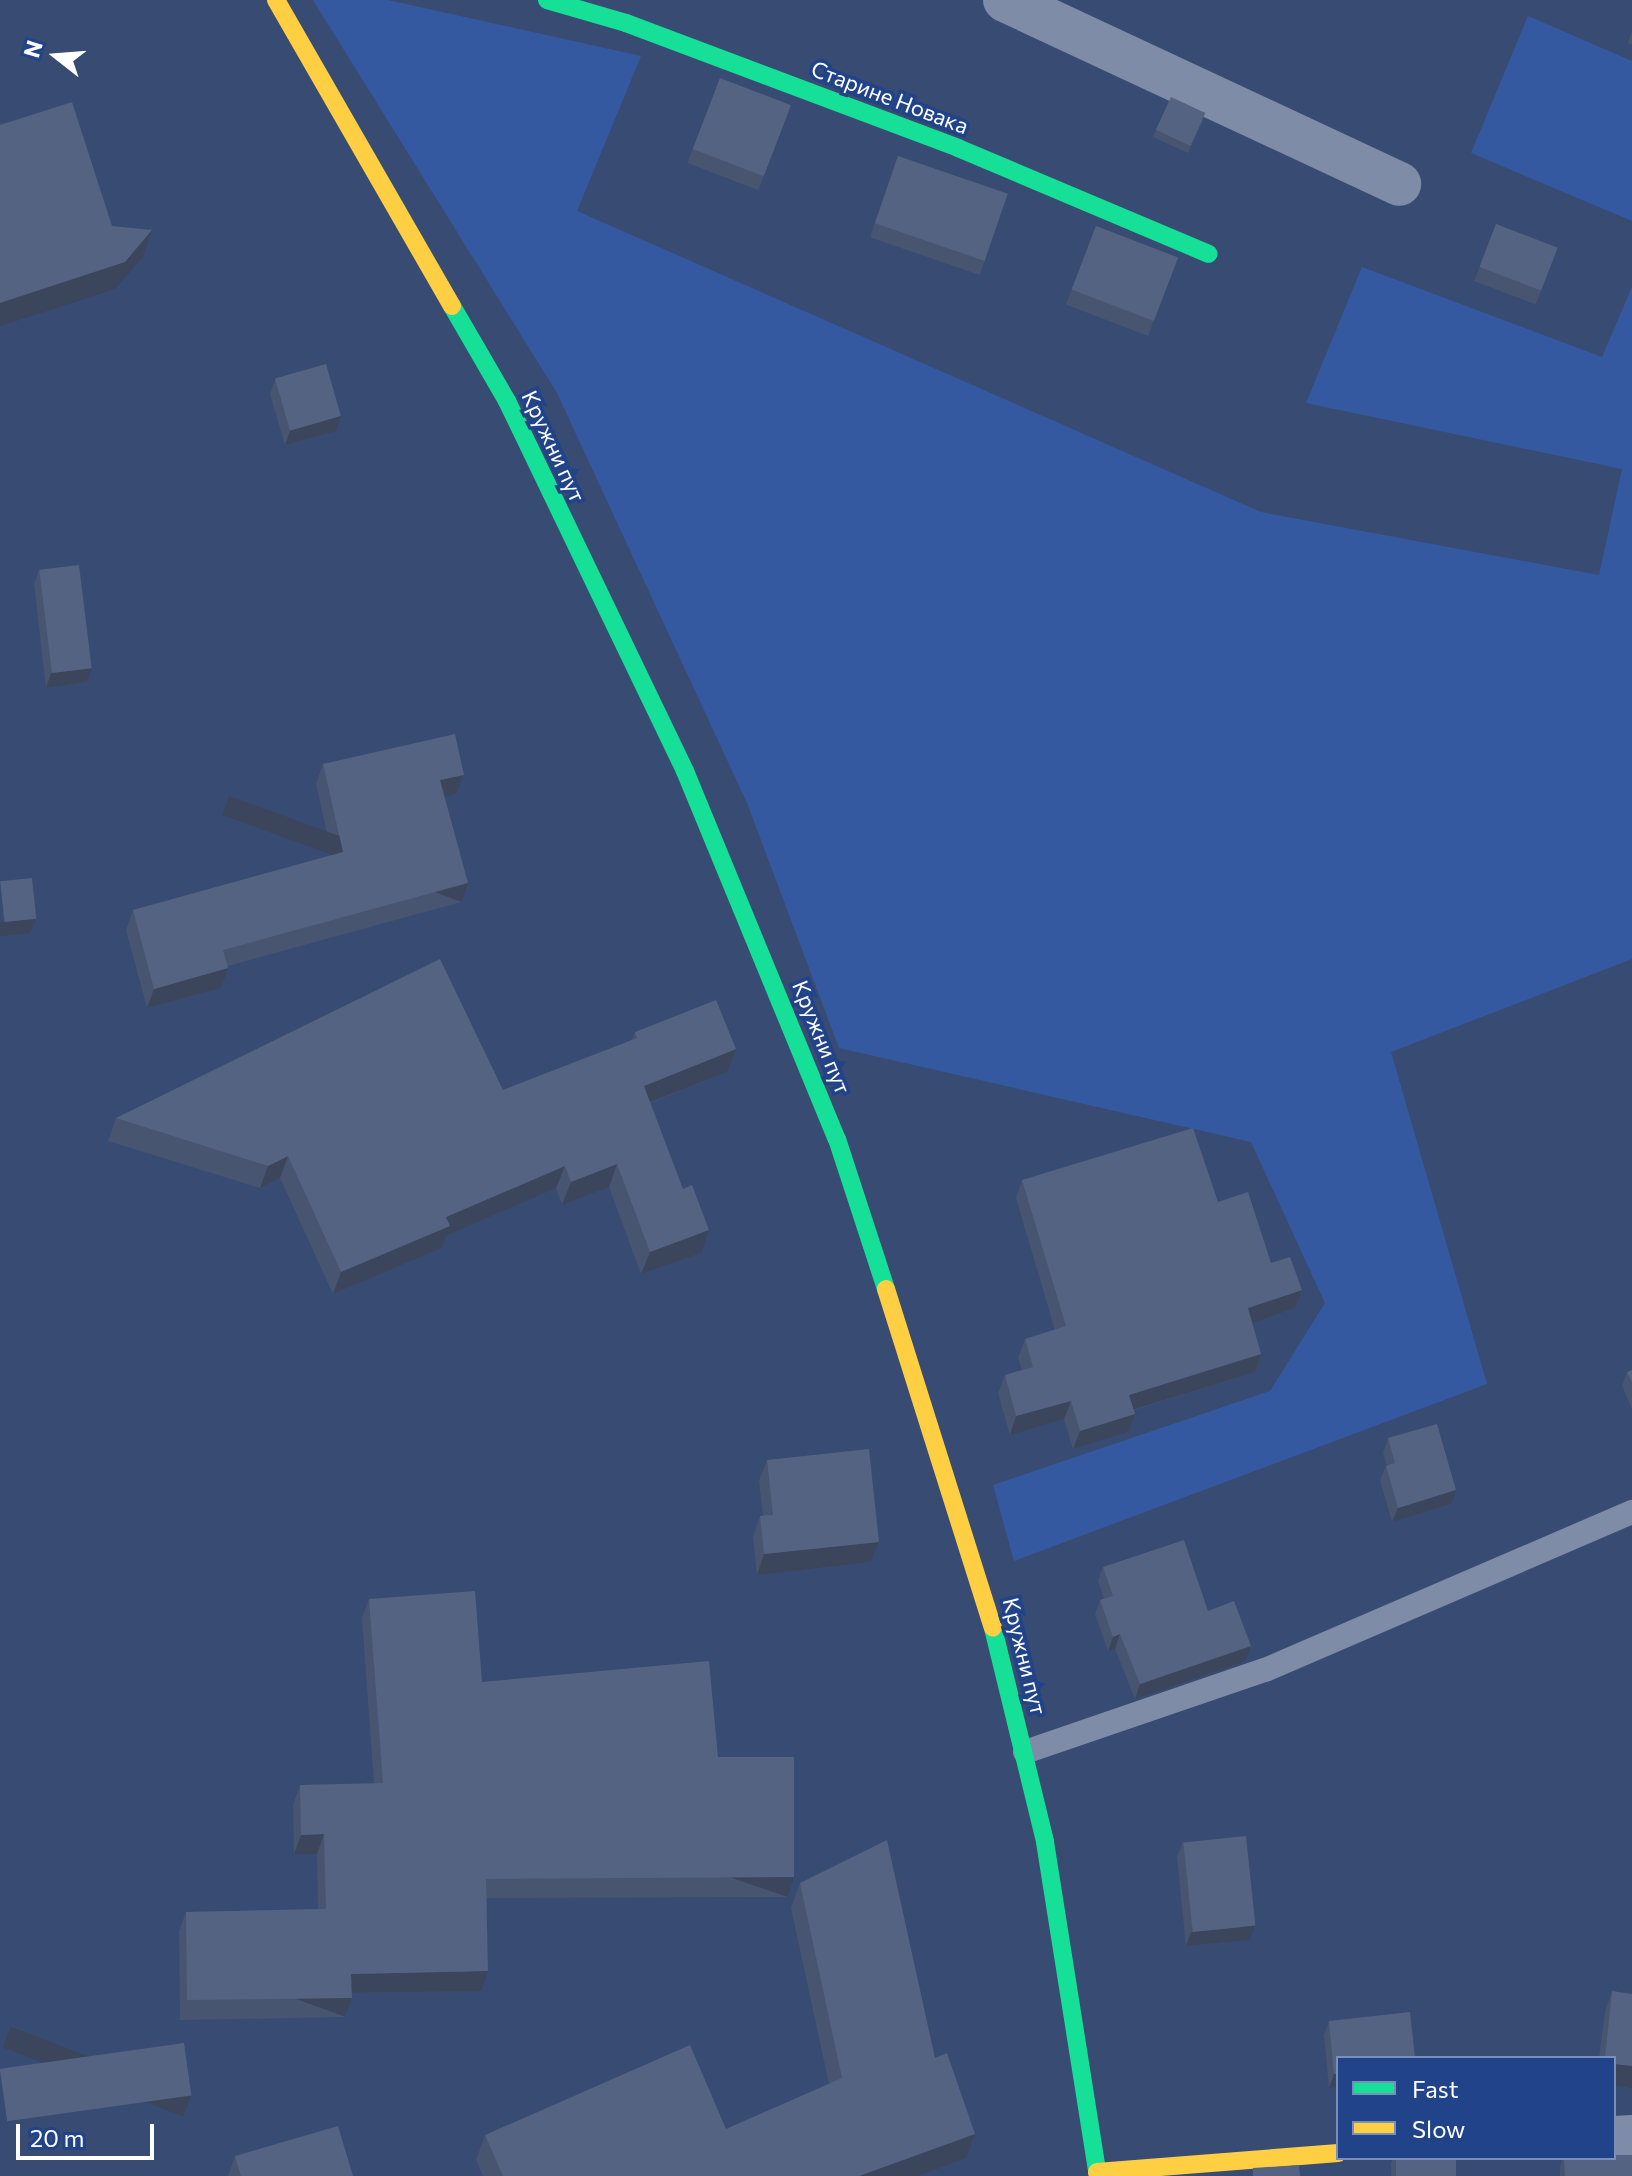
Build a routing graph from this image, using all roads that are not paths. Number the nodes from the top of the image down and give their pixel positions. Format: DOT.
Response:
graph roads {
  1 [pos="276,0"];
  2 [pos="547,0"];
  3 [pos="1005,0"];
  4 [pos="1399,184"];
  5 [pos="1209,254"];
  6 [pos="1632,1512"];
  7 [pos="1025,1752"];
  8 [pos="1336,2153"];
  9 [pos="1097,2174"];
  1 -- 7 [label="main road, Кружни пут"];
  2 -- 5 [label="main road, Старине Новака"];
  3 -- 4 [label="street"];
  6 -- 7 [label="lane"];
  7 -- 9 [label="main road, Кружни пут"];
  8 -- 9 [label="main road"];
}
